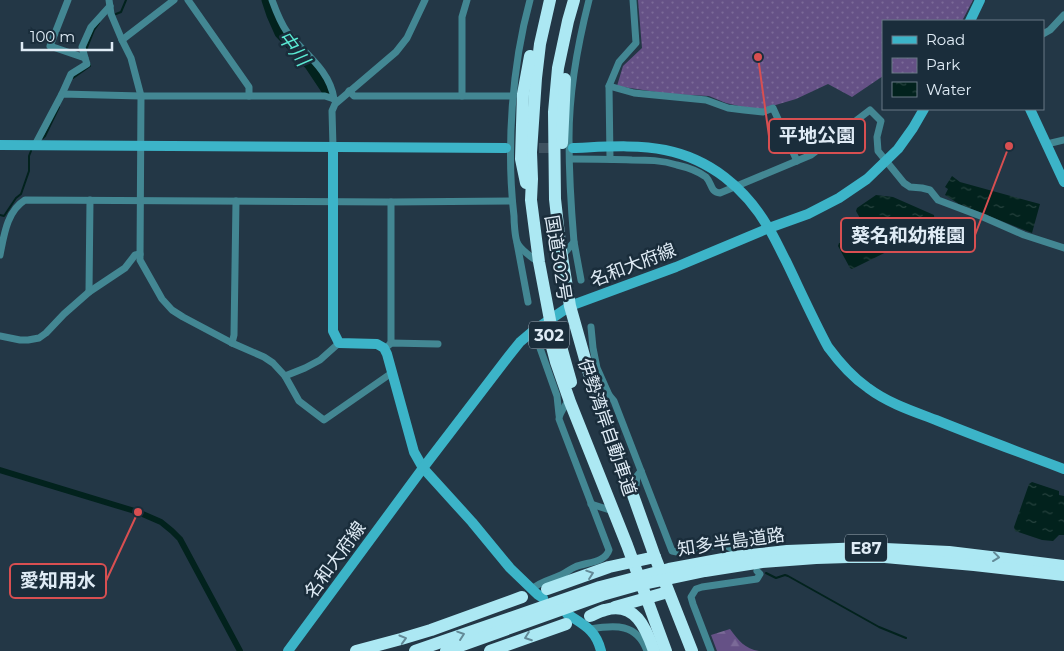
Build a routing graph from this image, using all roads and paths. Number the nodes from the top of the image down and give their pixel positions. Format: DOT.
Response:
graph roads {
  1 [pos="68,0"];
  2 [pos="174,0"];
  3 [pos="188,0"];
  4 [pos="272,0"];
  5 [pos="425,0"];
  6 [pos="467,0"];
  7 [pos="530,0"];
  8 [pos="541,0"];
  9 [pos="550,0"];
  10 [pos="565,0"];
  11 [pos="574,0"];
  12 [pos="579,0"];
  13 [pos="589,0"];
  14 [pos="633,0"];
  15 [pos="980,0"];
  16 [pos="109,3"];
  17 [pos="1064,15"];
  18 [pos="970,20"];
  19 [pos="1044,33"];
  20 [pos="122,40"];
  21 [pos="85,58"];
  22 [pos="609,86"];
  23 [pos="349,92"];
  24 [pos="62,94"];
  25 [pos="141,96"];
  26 [pos="249,96"];
  27 [pos="462,96"];
  28 [pos="513,96"];
  29 [pos="335,100"];
  30 [pos="923,110"];
  31 [pos="1030,110"];
  32 [pos="1064,140"];
  33 [pos="1046,144"];
  34 [pos="0,145"];
  35 [pos="35,145"];
  36 [pos="141,146"];
  37 [pos="333,147"];
  38 [pos="506,148"];
  39 [pos="573,148"];
  40 [pos="570,159"];
  41 [pos="610,159"];
  42 [pos="797,162"];
  43 [pos="886,162"];
  44 [pos="1064,182"];
  45 [pos="736,186"];
  46 [pos="555,199"];
  47 [pos="90,200"];
  48 [pos="141,200"];
  49 [pos="531,200"];
  50 [pos="236,201"];
  51 [pos="332,202"];
  52 [pos="391,202"];
  53 [pos="512,202"];
  54 [pos="769,228"];
  55 [pos="517,242"];
  56 [pos="574,242"];
  57 [pos="1064,248"];
  58 [pos="140,254"];
  59 [pos="0,255"];
  60 [pos="562,256"];
  61 [pos="539,262"];
  62 [pos="581,280"];
  63 [pos="89,292"];
  64 [pos="528,302"];
  65 [pos="570,306"];
  66 [pos="550,320"];
  67 [pos="591,327"];
  68 [pos="0,336"];
  69 [pos="232,343"];
  70 [pos="339,343"];
  71 [pos="438,344"];
  72 [pos="388,346"];
  73 [pos="540,348"];
  74 [pos="393,372"];
  75 [pos="285,376"];
  76 [pos="594,391"];
  77 [pos="609,395"];
  78 [pos="569,399"];
  79 [pos="559,415"];
  80 [pos="423,468"];
  81 [pos="1064,469"];
  82 [pos="640,471"];
  83 [pos="634,498"];
  84 [pos="591,504"];
  85 [pos="613,512"];
  86 [pos="733,549"];
  87 [pos="654,557"];
  88 [pos="633,562"];
  89 [pos="1064,566"];
  90 [pos="757,570"];
  91 [pos="670,573"];
  92 [pos="1064,575"];
  93 [pos="633,582"];
  94 [pos="532,589"];
  95 [pos="668,592"];
  96 [pos="545,593"];
  97 [pos="522,598"];
  98 [pos="646,598"];
  99 [pos="607,609"];
  100 [pos="590,616"];
  101 [pos="567,619"];
  102 [pos="590,629"];
  103 [pos="288,651"];
  104 [pos="356,651"];
  105 [pos="415,651"];
  106 [pos="446,651"];
  107 [pos="490,651"];
  108 [pos="601,651"];
  109 [pos="647,651"];
  110 [pos="654,651"];
  111 [pos="666,651"];
  112 [pos="672,651"];
  113 [pos="686,651"];
  114 [pos="693,651"];
  115 [pos="711,651"];
  1 -- 21 [label="street"];
  2 -- 20 [label="street"];
  3 -- 26 [label="street"];
  4 -- 29 [label="street"];
  5 -- 23 [label="street"];
  6 -- 27 [label="street"];
  7 -- 28 [label="street"];
  8 -- 49 [label="highway"];
  9 -- 49 [label="highway, 国道302号 / 302"];
  9 -- 112 [label="highway, 伊勢湾岸自動車道"];
  10 -- 113 [label="highway, 伊勢湾岸自動車道"];
  11 -- 46 [label="highway, 国道302号 / 302"];
  12 -- 46 [label="highway"];
  13 -- 40 [label="street"];
  14 -- 22 [label="street"];
  15 -- 18 [label="street"];
  16 -- 20 [label="street"];
  16 -- 21 [label="street"];
  17 -- 19 [label="street"];
  20 -- 25 [label="street"];
  21 -- 24 [label="street"];
  22 -- 41 [label="street"];
  22 -- 42 [label="street"];
  23 -- 27 [label="street"];
  23 -- 29 [label="street"];
  24 -- 25 [label="street"];
  24 -- 35 [label="street"];
  25 -- 26 [label="street"];
  25 -- 36 [label="street"];
  26 -- 29 [label="street"];
  27 -- 28 [label="street"];
  28 -- 53 [label="street"];
  29 -- 37 [label="street"];
  30 -- 43 [label="street, 名和大府線"];
  31 -- 33 [label="street"];
  32 -- 33 [label="street"];
  33 -- 44 [label="street"];
  34 -- 35 [label="street"];
  35 -- 36 [label="street"];
  36 -- 37 [label="street"];
  36 -- 48 [label="street"];
  37 -- 38 [label="street"];
  37 -- 51 [label="street"];
  39 -- 45 [label="street"];
  40 -- 41 [label="street"];
  40 -- 56 [label="street"];
  41 -- 45 [label="street"];
  42 -- 43 [label="street"];
  42 -- 45 [label="street"];
  43 -- 54 [label="street, 名和大府線"];
  43 -- 57 [label="street"];
  45 -- 54 [label="street"];
  46 -- 60 [label="highway, 国道302号 / 302"];
  47 -- 48 [label="street"];
  47 -- 59 [label="street"];
  47 -- 63 [label="street"];
  48 -- 50 [label="street"];
  48 -- 58 [label="street"];
  49 -- 61 [label="highway, 国道302号 / 302"];
  50 -- 51 [label="street"];
  50 -- 69 [label="street"];
  51 -- 52 [label="street"];
  51 -- 70 [label="street"];
  52 -- 53 [label="street"];
  52 -- 72 [label="street"];
  53 -- 55 [label="street"];
  54 -- 65 [label="street, 名和大府線"];
  54 -- 81 [label="street"];
  55 -- 61 [label="street"];
  55 -- 64 [label="street"];
  56 -- 60 [label="street"];
  56 -- 62 [label="street"];
  58 -- 63 [label="street"];
  58 -- 69 [label="street"];
  60 -- 65 [label="highway, 国道302号 / 302"];
  61 -- 66 [label="highway, 国道302号 / 302"];
  63 -- 68 [label="street"];
  65 -- 66 [label="street, 名和大府線"];
  65 -- 76 [label="highway, 国道302号 / 302"];
  66 -- 78 [label="highway, 国道302号 / 302"];
  66 -- 80 [label="street, 名和大府線"];
  67 -- 77 [label="street"];
  69 -- 75 [label="street"];
  70 -- 72 [label="street"];
  70 -- 75 [label="street"];
  71 -- 72 [label="street"];
  72 -- 74 [label="street"];
  73 -- 79 [label="street"];
  74 -- 75 [label="street"];
  74 -- 80 [label="street"];
  76 -- 77 [label="street"];
  76 -- 83 [label="highway, 国道302号 / 302"];
  77 -- 82 [label="street"];
  78 -- 79 [label="street"];
  78 -- 85 [label="highway, 国道302号 / 302"];
  79 -- 84 [label="street"];
  80 -- 94 [label="street"];
  80 -- 103 [label="street, 名和大府線"];
  82 -- 83 [label="street"];
  82 -- 86 [label="street"];
  83 -- 87 [label="highway, 国道302号 / 302"];
  84 -- 85 [label="street"];
  84 -- 94 [label="street"];
  85 -- 88 [label="highway, 国道302号 / 302"];
  87 -- 88 [label="highway"];
  87 -- 95 [label="highway, 国道302号 / 302"];
  96 -- 88 [label="highway, one-way"];
  88 -- 98 [label="highway, 国道302号 / 302"];
  91 -- 89 [label="highway, 知多半島道路 / E87, one-way"];
  90 -- 115 [label="street"];
  91 -- 92 [label="highway, 知多半島道路 / E87"];
  91 -- 93 [label="highway, 知多半島道路 / E87"];
  105 -- 93 [label="highway, 知多半島道路 / E87, one-way"];
  93 -- 106 [label="highway, 知多半島道路 / E87"];
  94 -- 96 [label="street"];
  95 -- 98 [label="highway"];
  95 -- 114 [label="highway, 国道302号 / 302"];
  104 -- 97 [label="highway, one-way"];
  98 -- 99 [label="highway"];
  98 -- 111 [label="highway, 国道302号 / 302"];
  99 -- 100 [label="highway"];
  99 -- 110 [label="highway"];
  101 -- 102 [label="street"];
  101 -- 107 [label="highway, one-way"];
  102 -- 108 [label="street"];
  102 -- 109 [label="street"];
}
